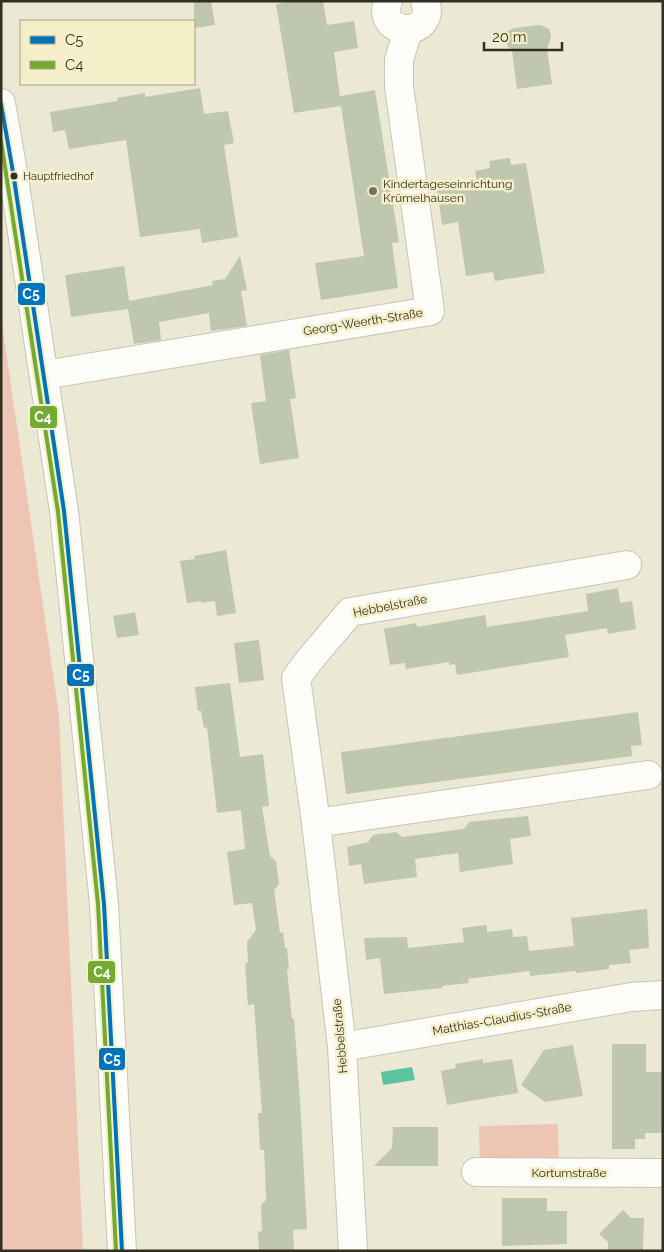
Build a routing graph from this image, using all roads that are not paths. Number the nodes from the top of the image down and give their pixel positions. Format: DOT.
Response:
graph roads {
  1 [pos="388,1"];
  2 [pos="425,1"];
  3 [pos="408,30"];
  4 [pos="1,103"];
  5 [pos="44,375"];
  6 [pos="627,565"];
  7 [pos="648,775"];
  8 [pos="316,823"];
  9 [pos="663,995"];
  10 [pos="342,1048"];
  11 [pos="476,1172"];
  12 [pos="663,1173"];
  13 [pos="122,1251"];
  14 [pos="353,1251"];
  1 -- 3 [label="street"];
  2 -- 3 [label="street"];
  3 -- 5 [label="street, Georg-Weerth-Straße"];
  4 -- 5 [label="street"];
  5 -- 13 [label="street"];
  6 -- 8 [label="street, Hebbelstraße"];
  7 -- 8 [label="street"];
  8 -- 10 [label="street, Hebbelstraße"];
  9 -- 10 [label="street, Matthias-Claudius-Straße"];
  10 -- 14 [label="street, Hebbelstraße"];
  11 -- 12 [label="street, Kortumstraße"];
}
